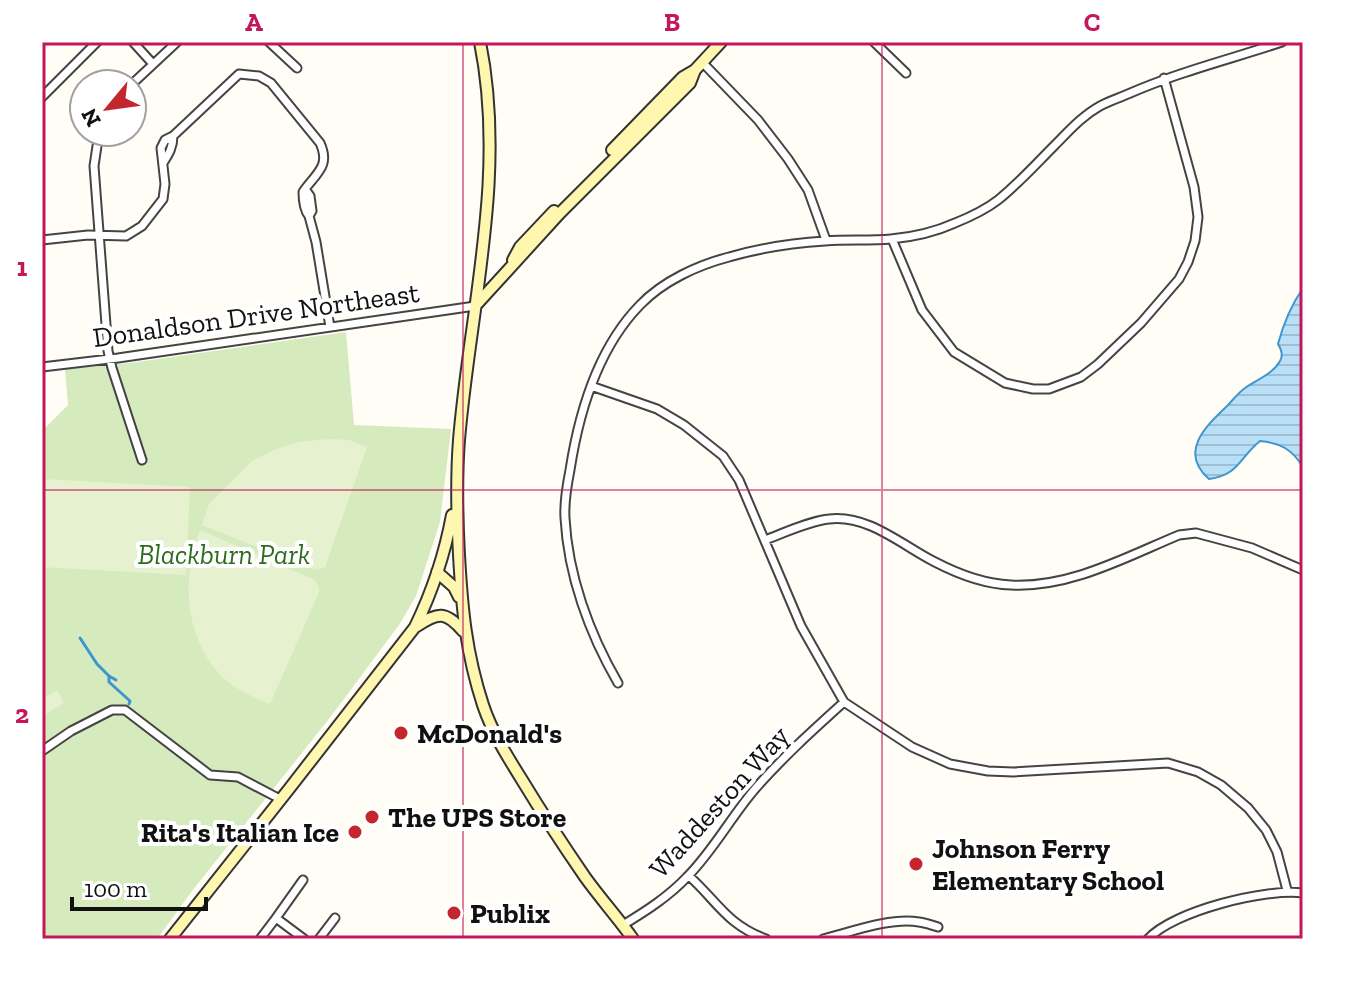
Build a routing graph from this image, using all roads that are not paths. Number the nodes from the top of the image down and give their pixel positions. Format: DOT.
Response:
graph roads {
  1 [pos="97,42"];
  2 [pos="133,42"];
  3 [pos="177,42"];
  4 [pos="269,42"];
  5 [pos="480,42"];
  6 [pos="721,42"];
  7 [pos="874,42"];
  8 [pos="1282,42"];
  9 [pos="153,64"];
  10 [pos="698,66"];
  11 [pos="297,68"];
  12 [pos="148,69"];
  13 [pos="906,73"];
  14 [pos="1164,78"];
  15 [pos="42,97"];
  16 [pos="97,148"];
  17 [pos="100,236"];
  18 [pos="892,239"];
  19 [pos="42,240"];
  20 [pos="826,240"];
  21 [pos="475,306"];
  22 [pos="330,327"];
  23 [pos="110,359"];
  24 [pos="42,367"];
  25 [pos="591,386"];
  26 [pos="142,460"];
  27 [pos="456,497"];
  28 [pos="765,540"];
  29 [pos="1303,570"];
  30 [pos="437,572"];
  31 [pos="460,601"];
  32 [pos="415,627"];
  33 [pos="464,632"];
  34 [pos="618,683"];
  35 [pos="844,702"];
  36 [pos="42,751"];
  37 [pos="280,799"];
  38 [pos="689,876"];
  39 [pos="303,880"];
  40 [pos="1287,890"];
  41 [pos="1303,893"];
  42 [pos="276,918"];
  43 [pos="335,918"];
  44 [pos="623,925"];
  45 [pos="938,927"];
  46 [pos="170,939"];
  47 [pos="260,939"];
  48 [pos="304,939"];
  49 [pos="319,939"];
  50 [pos="633,939"];
  51 [pos="766,939"];
  52 [pos="823,939"];
  53 [pos="1148,939"];
  1 -- 15 [label="street"];
  2 -- 9 [label="street"];
  3 -- 9 [label="street"];
  4 -- 11 [label="street"];
  5 -- 21 [label="main road"];
  6 -- 10 [label="main road"];
  7 -- 13 [label="street"];
  8 -- 14 [label="street"];
  9 -- 12 [label="street"];
  10 -- 20 [label="street"];
  10 -- 21 [label="main road"];
  14 -- 18 [label="street"];
  14 -- 18 [label="street"];
  16 -- 17 [label="street"];
  17 -- 19 [label="street"];
  17 -- 22 [label="street"];
  17 -- 23 [label="street"];
  18 -- 20 [label="street"];
  20 -- 25 [label="street"];
  21 -- 22 [label="street, Donaldson Drive Northeast"];
  21 -- 27 [label="main road"];
  22 -- 23 [label="street, Donaldson Drive Northeast"];
  23 -- 24 [label="street, Donaldson Drive Northeast"];
  23 -- 26 [label="street"];
  25 -- 28 [label="street"];
  25 -- 34 [label="street"];
  27 -- 30 [label="main road"];
  27 -- 31 [label="main road"];
  28 -- 29 [label="street"];
  28 -- 35 [label="street"];
  30 -- 31 [label="main road"];
  30 -- 32 [label="main road"];
  31 -- 33 [label="main road"];
  32 -- 33 [label="main road"];
  32 -- 37 [label="main road"];
  33 -- 44 [label="main road"];
  35 -- 38 [label="street, Waddeston Way"];
  35 -- 40 [label="street"];
  36 -- 37 [label="street"];
  37 -- 46 [label="main road"];
  38 -- 44 [label="street, Waddeston Way"];
  38 -- 51 [label="street"];
  39 -- 42 [label="street"];
  40 -- 41 [label="street"];
  40 -- 53 [label="street"];
  42 -- 47 [label="street"];
  42 -- 48 [label="street"];
  43 -- 49 [label="street"];
  44 -- 50 [label="main road"];
  45 -- 52 [label="street"];
}
